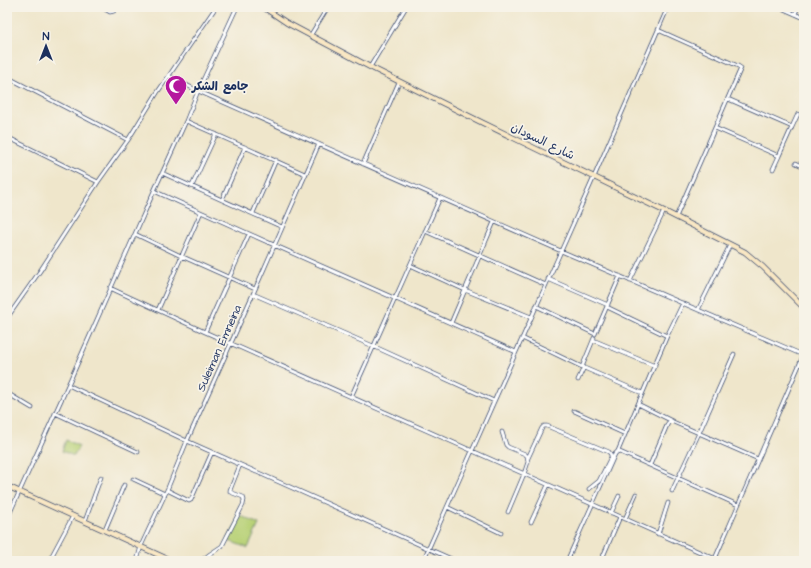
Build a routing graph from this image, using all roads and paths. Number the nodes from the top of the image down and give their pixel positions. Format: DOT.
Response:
graph roads {
  1 [pos="101,7"];
  2 [pos="116,7"];
  3 [pos="216,7"];
  4 [pos="237,7"];
  5 [pos="263,7"];
  6 [pos="328,7"];
  7 [pos="406,7"];
  8 [pos="668,7"];
  9 [pos="779,7"];
  10 [pos="798,7"];
  11 [pos="795,14"];
  12 [pos="804,18"];
  13 [pos="658,30"];
  14 [pos="310,36"];
  15 [pos="370,68"];
  16 [pos="169,76"];
  17 [pos="7,77"];
  18 [pos="399,82"];
  19 [pos="198,91"];
  20 [pos="728,99"];
  21 [pos="798,114"];
  22 [pos="186,121"];
  23 [pos="792,126"];
  24 [pos="715,128"];
  25 [pos="216,134"];
  26 [pos="7,137"];
  27 [pos="128,140"];
  28 [pos="319,144"];
  29 [pos="245,147"];
  30 [pos="779,156"];
  31 [pos="276,160"];
  32 [pos="796,163"];
  33 [pos="363,164"];
  34 [pos="804,167"];
  35 [pos="773,170"];
  36 [pos="162,173"];
  37 [pos="305,174"];
  38 [pos="594,177"];
  39 [pos="98,182"];
  40 [pos="192,186"];
  41 [pos="154,191"];
  42 [pos="440,198"];
  43 [pos="222,200"];
  44 [pos="664,211"];
  45 [pos="201,212"];
  46 [pos="253,213"];
  47 [pos="676,217"];
  48 [pos="494,222"];
  49 [pos="282,227"];
  50 [pos="425,231"];
  51 [pos="135,234"];
  52 [pos="249,234"];
  53 [pos="730,244"];
  54 [pos="274,245"];
  55 [pos="561,251"];
  56 [pos="480,255"];
  57 [pos="181,256"];
  58 [pos="410,265"];
  59 [pos="620,276"];
  60 [pos="229,278"];
  61 [pos="548,279"];
  62 [pos="630,281"];
  63 [pos="546,285"];
  64 [pos="110,288"];
  65 [pos="255,289"];
  66 [pos="465,290"];
  67 [pos="253,294"];
  68 [pos="394,298"];
  69 [pos="683,303"];
  70 [pos="536,306"];
  71 [pos="607,306"];
  72 [pos="804,308"];
  73 [pos="158,310"];
  74 [pos="698,310"];
  75 [pos="531,317"];
  76 [pos="7,318"];
  77 [pos="451,323"];
  78 [pos="205,332"];
  79 [pos="595,334"];
  80 [pos="667,336"];
  81 [pos="522,338"];
  82 [pos="593,340"];
  83 [pos="231,343"];
  84 [pos="373,346"];
  85 [pos="516,352"];
  86 [pos="734,354"];
  87 [pos="804,354"];
  88 [pos="654,366"];
  89 [pos="583,367"];
  90 [pos="578,380"];
  91 [pos="68,386"];
  92 [pos="7,392"];
  93 [pos="642,393"];
  94 [pos="351,397"];
  95 [pos="494,401"];
  96 [pos="638,404"];
  97 [pos="32,408"];
  98 [pos="574,411"];
  99 [pos="55,413"];
  100 [pos="672,421"];
  101 [pos="502,432"];
  102 [pos="699,433"];
  103 [pos="625,434"];
  104 [pos="187,441"];
  105 [pos="472,451"];
  106 [pos="618,451"];
  107 [pos="138,452"];
  108 [pos="212,452"];
  109 [pos="528,458"];
  110 [pos="758,459"];
  111 [pos="240,465"];
  112 [pos="650,465"];
  113 [pos="524,474"];
  114 [pos="101,477"];
  115 [pos="678,477"];
  116 [pos="132,479"];
  117 [pos="124,485"];
  118 [pos="548,485"];
  119 [pos="7,486"];
  120 [pos="589,489"];
  121 [pos="167,490"];
  122 [pos="672,491"];
  123 [pos="20,492"];
  124 [pos="164,494"];
  125 [pos="636,494"];
  126 [pos="619,496"];
  127 [pos="668,504"];
  128 [pos="593,505"];
  129 [pos="738,505"];
  130 [pos="447,507"];
  131 [pos="508,512"];
  132 [pos="611,513"];
  133 [pos="73,516"];
  134 [pos="620,517"];
  135 [pos="7,519"];
  136 [pos="625,519"];
  137 [pos="85,521"];
  138 [pos="531,522"];
  139 [pos="106,530"];
  140 [pos="501,533"];
  141 [pos="658,534"];
  142 [pos="141,546"];
  143 [pos="428,548"];
  144 [pos="714,560"];
  145 [pos="49,561"];
  146 [pos="138,561"];
  147 [pos="172,561"];
  148 [pos="201,561"];
  149 [pos="423,561"];
  150 [pos="456,561"];
  151 [pos="567,561"];
  152 [pos="601,561"];
  153 [pos="720,561"];
  1 -- 2 [label="street"];
  3 -- 16 [label="street"];
  4 -- 19 [label="street"];
  5 -- 14 [label="main road, شارع السودان"];
  6 -- 14 [label="street"];
  7 -- 15 [label="street"];
  8 -- 13 [label="street"];
  9 -- 11 [label="street"];
  10 -- 11 [label="street"];
  11 -- 12 [label="street"];
  13 -- 20 [label="street"];
  13 -- 38 [label="street"];
  14 -- 15 [label="main road, شارع السودان"];
  15 -- 18 [label="main road, شارع السودان"];
  16 -- 19 [label="street"];
  16 -- 27 [label="street"];
  17 -- 27 [label="street"];
  18 -- 33 [label="street"];
  18 -- 38 [label="main road, شارع السودان"];
  19 -- 22 [label="street"];
  19 -- 28 [label="street"];
  20 -- 23 [label="street"];
  20 -- 24 [label="street"];
  21 -- 23 [label="street"];
  22 -- 25 [label="street"];
  22 -- 36 [label="street"];
  23 -- 30 [label="street"];
  24 -- 30 [label="street"];
  24 -- 47 [label="street"];
  25 -- 29 [label="street"];
  25 -- 40 [label="street"];
  26 -- 39 [label="street"];
  27 -- 39 [label="street"];
  28 -- 33 [label="street"];
  28 -- 37 [label="street, Suleiman Emneina"];
  29 -- 31 [label="street"];
  29 -- 43 [label="street"];
  30 -- 35 [label="street"];
  31 -- 37 [label="street"];
  31 -- 46 [label="street"];
  32 -- 34 [label="street"];
  33 -- 42 [label="street"];
  36 -- 40 [label="street"];
  36 -- 41 [label="street"];
  37 -- 49 [label="street, Suleiman Emneina"];
  38 -- 44 [label="main road, شارع السودان"];
  38 -- 55 [label="street"];
  39 -- 76 [label="street"];
  40 -- 43 [label="street"];
  41 -- 45 [label="street"];
  41 -- 51 [label="street"];
  42 -- 48 [label="street"];
  42 -- 50 [label="street"];
  43 -- 46 [label="street"];
  44 -- 47 [label="main road, شارع السودان"];
  44 -- 62 [label="street"];
  45 -- 52 [label="street"];
  45 -- 57 [label="street"];
  46 -- 49 [label="street"];
  47 -- 53 [label="main road, شارع السودان"];
  48 -- 55 [label="street"];
  48 -- 56 [label="street"];
  49 -- 54 [label="street, Suleiman Emneina"];
  50 -- 56 [label="street"];
  50 -- 58 [label="street"];
  51 -- 57 [label="street"];
  51 -- 64 [label="street"];
  52 -- 54 [label="street"];
  52 -- 60 [label="street"];
  53 -- 72 [label="main road, شارع السودان"];
  53 -- 74 [label="street"];
  54 -- 65 [label="street, Suleiman Emneina"];
  54 -- 68 [label="street"];
  55 -- 59 [label="street"];
  55 -- 61 [label="street"];
  56 -- 63 [label="street"];
  56 -- 66 [label="street"];
  57 -- 60 [label="street"];
  57 -- 73 [label="street"];
  58 -- 66 [label="street"];
  58 -- 68 [label="street"];
  59 -- 62 [label="street"];
  59 -- 71 [label="street"];
  60 -- 65 [label="street"];
  60 -- 78 [label="street"];
  61 -- 63 [label="street"];
  61 -- 71 [label="street"];
  62 -- 69 [label="street"];
  63 -- 70 [label="street"];
  64 -- 73 [label="street"];
  64 -- 91 [label="street"];
  65 -- 67 [label="street, Suleiman Emneina"];
  66 -- 75 [label="street"];
  66 -- 77 [label="street"];
  67 -- 83 [label="street, Suleiman Emneina"];
  67 -- 84 [label="street"];
  68 -- 77 [label="street"];
  68 -- 84 [label="street"];
  69 -- 74 [label="street"];
  69 -- 80 [label="street"];
  70 -- 75 [label="street"];
  70 -- 79 [label="street"];
  71 -- 79 [label="street"];
  71 -- 80 [label="street"];
  73 -- 78 [label="street"];
  74 -- 87 [label="street"];
  75 -- 81 [label="street"];
  77 -- 85 [label="street"];
  78 -- 83 [label="street"];
  79 -- 82 [label="street"];
  80 -- 88 [label="street"];
  81 -- 85 [label="street"];
  81 -- 89 [label="street"];
  82 -- 88 [label="street"];
  82 -- 89 [label="street"];
  83 -- 94 [label="street"];
  83 -- 104 [label="street, Suleiman Emneina"];
  84 -- 94 [label="street"];
  84 -- 95 [label="street"];
  85 -- 95 [label="street"];
  86 -- 102 [label="street"];
  87 -- 110 [label="street"];
  88 -- 93 [label="street"];
  89 -- 90 [label="street"];
  89 -- 93 [label="street"];
  91 -- 99 [label="street"];
  91 -- 104 [label="street"];
  92 -- 97 [label="street"];
  93 -- 96 [label="street"];
  94 -- 105 [label="street"];
  95 -- 105 [label="street"];
  96 -- 100 [label="street"];
  96 -- 103 [label="street"];
  98 -- 103 [label="street"];
  99 -- 107 [label="street"];
  99 -- 123 [label="street"];
  100 -- 102 [label="street"];
  100 -- 112 [label="street"];
  101 -- 109 [label="street"];
  102 -- 110 [label="street"];
  102 -- 115 [label="street"];
  103 -- 106 [label="street"];
  104 -- 108 [label="street"];
  104 -- 121 [label="street, Suleiman Emneina"];
  105 -- 113 [label="street"];
  105 -- 130 [label="street"];
  106 -- 112 [label="street"];
  106 -- 128 [label="street"];
  108 -- 111 [label="street"];
  108 -- 121 [label="street"];
  109 -- 113 [label="street"];
  109 -- 120 [label="street"];
  110 -- 129 [label="street"];
  111 -- 143 [label="street"];
  111 -- 148 [label="street"];
  112 -- 115 [label="street"];
  113 -- 118 [label="street"];
  113 -- 131 [label="street"];
  114 -- 137 [label="street"];
  115 -- 122 [label="street"];
  115 -- 129 [label="street"];
  116 -- 124 [label="street"];
  117 -- 139 [label="street"];
  118 -- 128 [label="street"];
  118 -- 138 [label="street"];
  119 -- 123 [label="main road"];
  121 -- 124 [label="street, Suleiman Emneina"];
  123 -- 133 [label="main road"];
  123 -- 135 [label="street"];
  124 -- 142 [label="street, Suleiman Emneina"];
  125 -- 136 [label="street"];
  126 -- 132 [label="street"];
  127 -- 141 [label="street"];
  128 -- 132 [label="street"];
  128 -- 151 [label="street"];
  129 -- 144 [label="street"];
  130 -- 140 [label="street"];
  130 -- 143 [label="street"];
  132 -- 134 [label="street"];
  133 -- 137 [label="main road"];
  133 -- 145 [label="street"];
  134 -- 136 [label="street"];
  134 -- 152 [label="street"];
  136 -- 141 [label="street"];
  137 -- 139 [label="main road"];
  139 -- 142 [label="main road"];
  141 -- 144 [label="street"];
  142 -- 146 [label="street, Suleiman Emneina"];
  142 -- 147 [label="main road"];
  143 -- 149 [label="street"];
  143 -- 150 [label="street"];
  144 -- 153 [label="street"];
}
